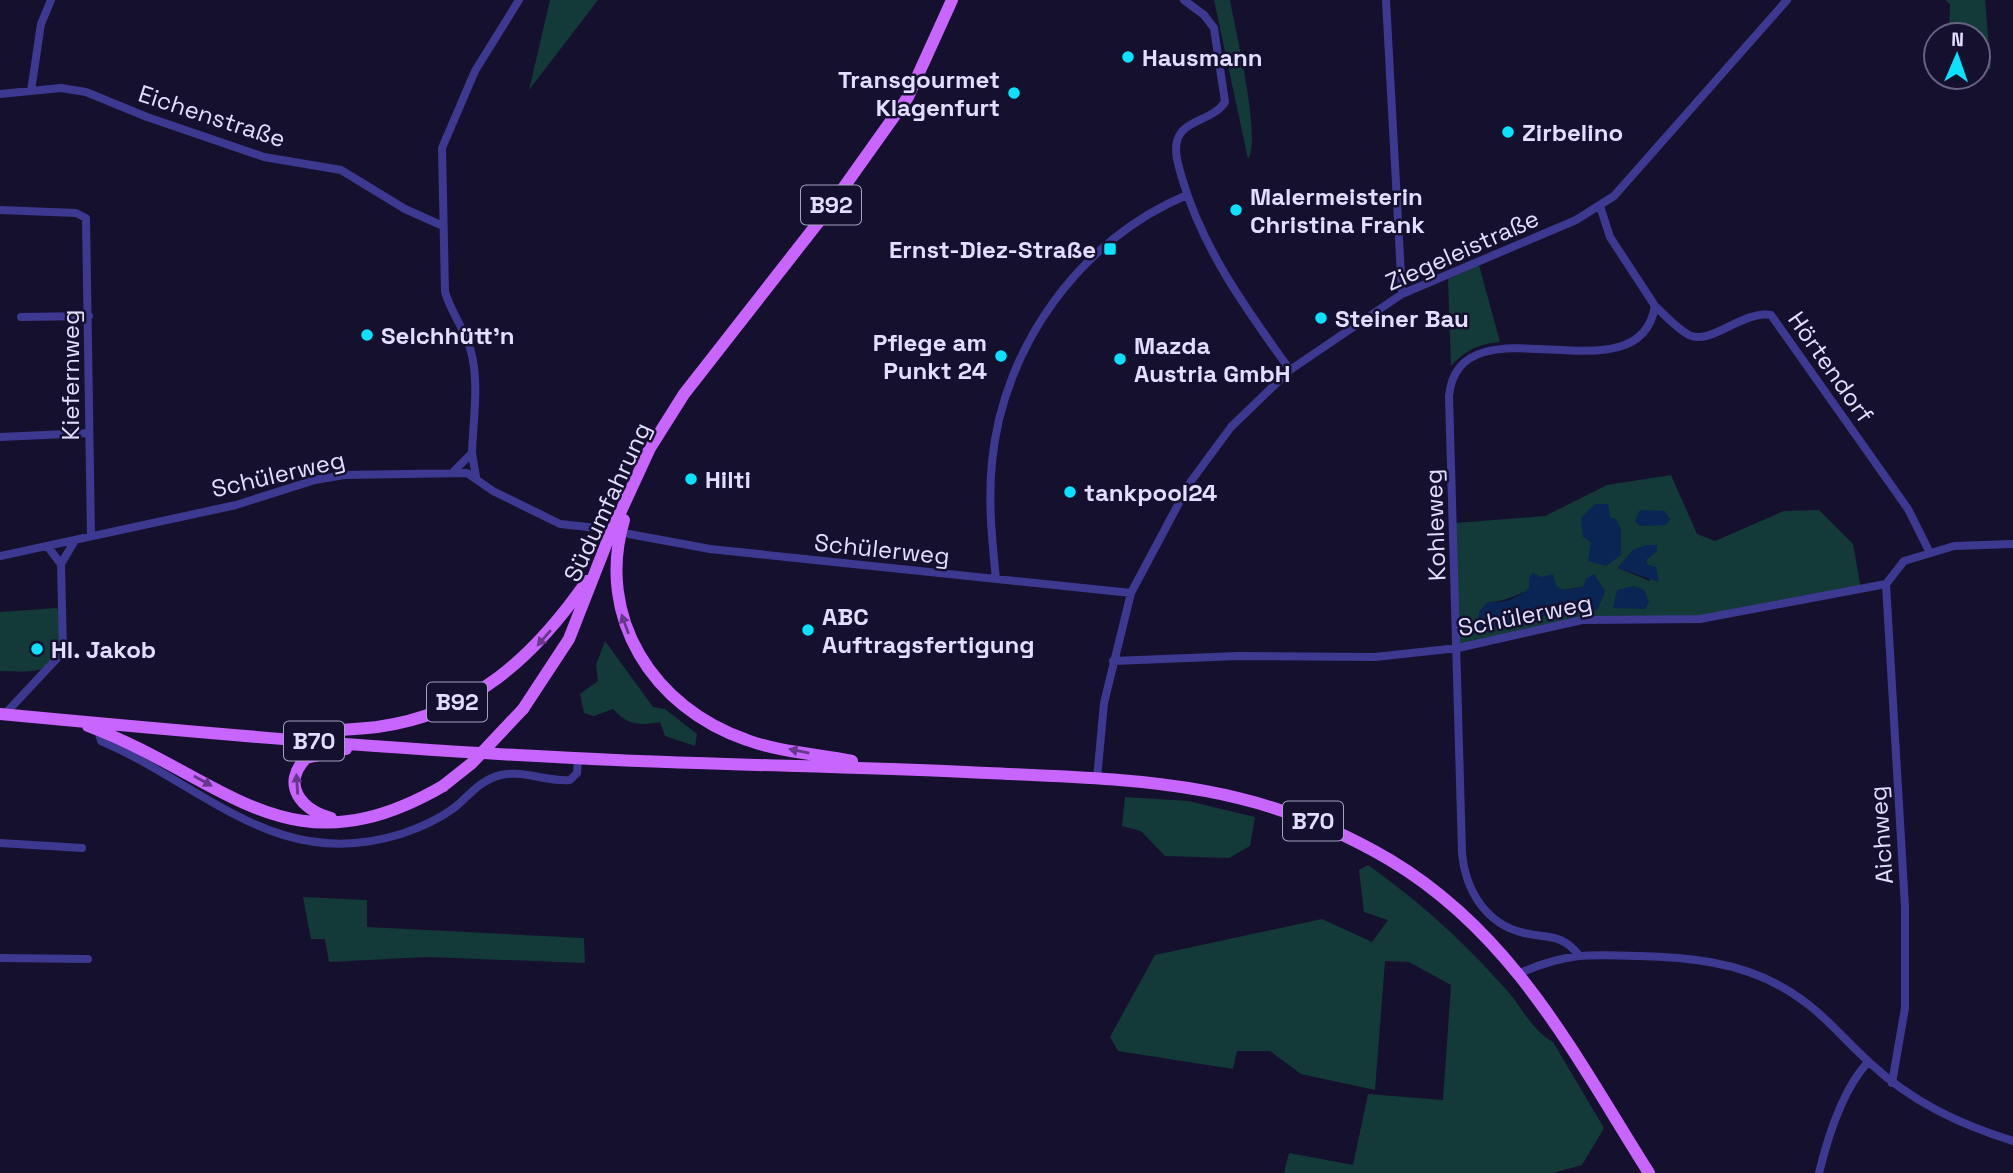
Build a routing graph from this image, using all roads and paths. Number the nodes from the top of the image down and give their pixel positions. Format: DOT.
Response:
graph roads {
  1 [pos="51,0"];
  2 [pos="519,0"];
  3 [pos="952,0"];
  4 [pos="1184,0"];
  5 [pos="1385,0"];
  6 [pos="1787,0"];
  7 [pos="32,91"];
  8 [pos="0,94"];
  9 [pos="1187,194"];
  10 [pos="1600,206"];
  11 [pos="0,211"];
  12 [pos="443,226"];
  13 [pos="1402,294"];
  14 [pos="1655,306"];
  15 [pos="89,316"];
  16 [pos="21,317"];
  17 [pos="1290,370"];
  18 [pos="89,433"];
  19 [pos="0,437"];
  20 [pos="472,453"];
  21 [pos="454,471"];
  22 [pos="638,475"];
  23 [pos="476,477"];
  24 [pos="597,528"];
  25 [pos="629,534"];
  26 [pos="91,536"];
  27 [pos="74,542"];
  28 [pos="2013,544"];
  29 [pos="48,547"];
  30 [pos="1930,553"];
  31 [pos="0,556"];
  32 [pos="61,564"];
  33 [pos="600,564"];
  34 [pos="996,579"];
  35 [pos="1886,584"];
  36 [pos="1131,593"];
  37 [pos="1458,648"];
  38 [pos="1113,661"];
  39 [pos="2,715"];
  40 [pos="75,721"];
  41 [pos="98,730"];
  42 [pos="259,735"];
  43 [pos="368,746"];
  44 [pos="578,758"];
  45 [pos="890,768"];
  46 [pos="1097,779"];
  47 [pos="345,822"];
  48 [pos="0,843"];
  49 [pos="82,848"];
  50 [pos="1578,954"];
  51 [pos="0,958"];
  52 [pos="88,959"];
  53 [pos="1520,974"];
  54 [pos="1868,1062"];
  55 [pos="1892,1083"];
  56 [pos="2013,1141"];
  57 [pos="1649,1173"];
  58 [pos="1819,1173"];
  1 -- 7 [label="street"];
  2 -- 12 [label="street"];
  3 -- 22 [label="main road, Südumfahrung / B92"];
  4 -- 9 [label="street"];
  5 -- 13 [label="street"];
  6 -- 10 [label="street, Ziegeleistraße"];
  7 -- 8 [label="street, Eichenstraße"];
  7 -- 12 [label="street, Eichenstraße"];
  9 -- 17 [label="street"];
  9 -- 34 [label="street"];
  10 -- 13 [label="street, Ziegeleistraße"];
  10 -- 14 [label="street"];
  11 -- 15 [label="street, Kiefernweg"];
  12 -- 20 [label="street"];
  13 -- 17 [label="street, Ziegeleistraße"];
  14 -- 30 [label="street, Hörtendorf"];
  14 -- 37 [label="street, Kohleweg"];
  15 -- 16 [label="street"];
  15 -- 18 [label="street, Kiefernweg"];
  17 -- 36 [label="street, Ziegeleistraße"];
  18 -- 19 [label="street"];
  18 -- 26 [label="street, Kiefernweg"];
  20 -- 21 [label="street"];
  20 -- 23 [label="street"];
  21 -- 23 [label="street, Schülerweg"];
  21 -- 26 [label="street, Schülerweg"];
  22 -- 33 [label="main road, Südumfahrung / B92"];
  45 -- 22 [label="main road, B92, one-way"];
  23 -- 24 [label="street, Schülerweg"];
  25 -- 34 [label="street, Schülerweg"];
  26 -- 27 [label="street, Schülerweg"];
  27 -- 29 [label="street, Schülerweg"];
  27 -- 32 [label="street"];
  28 -- 30 [label="street"];
  29 -- 31 [label="street, Schülerweg"];
  29 -- 32 [label="street"];
  30 -- 35 [label="street"];
  32 -- 39 [label="street"];
  33 -- 42 [label="main road, B92, one-way"];
  33 -- 47 [label="main road, Südumfahrung / B92, bridge"];
  34 -- 36 [label="street, Schülerweg"];
  35 -- 37 [label="street, Schülerweg"];
  35 -- 55 [label="street, Aichweg"];
  36 -- 38 [label="street, Ziegeleistraße"];
  37 -- 38 [label="street, Schülerweg"];
  37 -- 50 [label="street, Kohleweg"];
  38 -- 46 [label="street, Ziegeleistraße"];
  39 -- 40 [label="main road, B70"];
  40 -- 41 [label="main road, Südumfahrung / B92"];
  40 -- 42 [label="main road, B70"];
  41 -- 44 [label="street"];
  41 -- 47 [label="main road, Südumfahrung / B92, one-way"];
  42 -- 43 [label="main road, B70"];
  43 -- 44 [label="main road, B70"];
  47 -- 43 [label="main road, Südumfahrung / B92, one-way"];
  44 -- 45 [label="main road, B70"];
  45 -- 46 [label="main road, B70"];
  46 -- 53 [label="main road, B70"];
  48 -- 49 [label="street"];
  50 -- 53 [label="street"];
  50 -- 54 [label="street"];
  51 -- 52 [label="street"];
  53 -- 57 [label="main road, B70"];
  54 -- 55 [label="street"];
  54 -- 58 [label="street"];
  55 -- 56 [label="street"];
}
